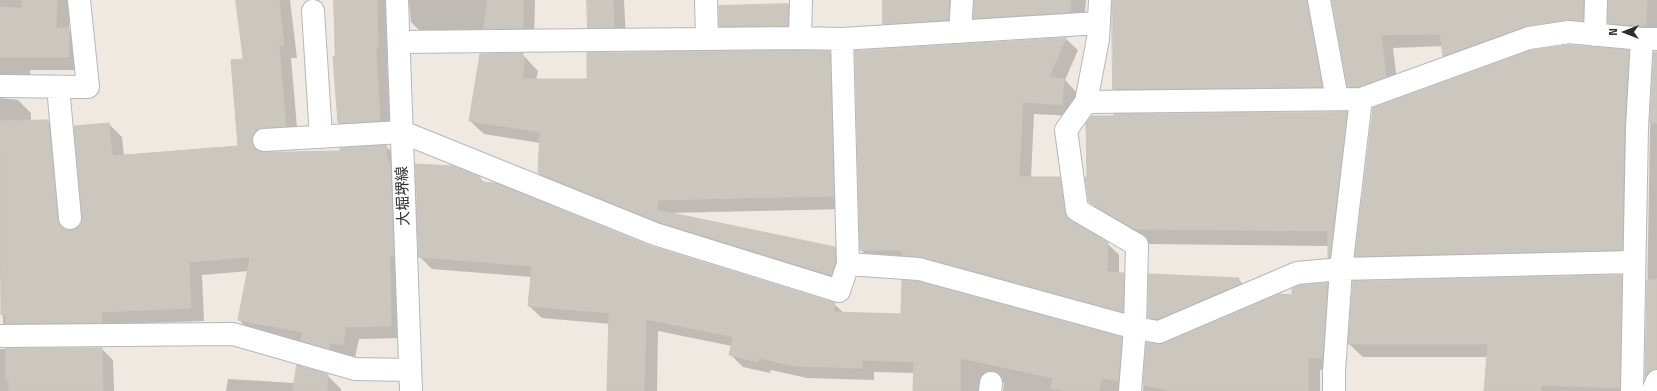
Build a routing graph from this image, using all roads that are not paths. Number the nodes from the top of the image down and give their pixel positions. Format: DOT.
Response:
graph roads {
  1 [pos="79,0"];
  2 [pos="397,0"];
  3 [pos="706,0"];
  4 [pos="801,0"];
  5 [pos="962,0"];
  6 [pos="1100,0"];
  7 [pos="1319,0"];
  8 [pos="1596,0"];
  9 [pos="314,11"];
  10 [pos="1099,23"];
  11 [pos="960,32"];
  12 [pos="1595,35"];
  13 [pos="800,38"];
  14 [pos="707,39"];
  15 [pos="842,39"];
  16 [pos="1650,39"];
  17 [pos="399,42"];
  18 [pos="0,86"];
  19 [pos="58,87"];
  20 [pos="1337,99"];
  21 [pos="1362,99"];
  22 [pos="1086,102"];
  23 [pos="402,132"];
  24 [pos="321,136"];
  25 [pos="264,140"];
  26 [pos="70,218"];
  27 [pos="1634,262"];
  28 [pos="848,264"];
  29 [pos="1341,269"];
  30 [pos="1135,328"];
  31 [pos="0,336"];
  32 [pos="411,380"];
  33 [pos="1657,381"];
  34 [pos="1130,391"];
  35 [pos="1334,391"];
  36 [pos="1632,391"];
  37 [pos="1653,391"];
  1 -- 19 [label="street"];
  2 -- 17 [label="street, 大堀堺線"];
  3 -- 14 [label="street"];
  4 -- 13 [label="street"];
  5 -- 11 [label="street"];
  6 -- 10 [label="street"];
  7 -- 20 [label="street"];
  8 -- 12 [label="street"];
  9 -- 24 [label="street"];
  10 -- 11 [label="street"];
  10 -- 22 [label="street"];
  11 -- 15 [label="street"];
  12 -- 16 [label="street"];
  12 -- 21 [label="street"];
  13 -- 14 [label="street"];
  13 -- 15 [label="street"];
  14 -- 17 [label="street"];
  15 -- 28 [label="street"];
  16 -- 27 [label="street"];
  17 -- 23 [label="street, 大堀堺線"];
  18 -- 19 [label="street"];
  19 -- 26 [label="street"];
  20 -- 21 [label="street"];
  20 -- 22 [label="street"];
  21 -- 29 [label="street"];
  22 -- 30 [label="street"];
  23 -- 24 [label="street"];
  23 -- 28 [label="street"];
  23 -- 32 [label="street, 大堀堺線"];
  24 -- 25 [label="street"];
  27 -- 29 [label="street"];
  27 -- 36 [label="street"];
  28 -- 30 [label="street"];
  29 -- 30 [label="street"];
  29 -- 35 [label="street"];
  30 -- 34 [label="street"];
  31 -- 32 [label="street"];
  33 -- 37 [label="street"];
}
